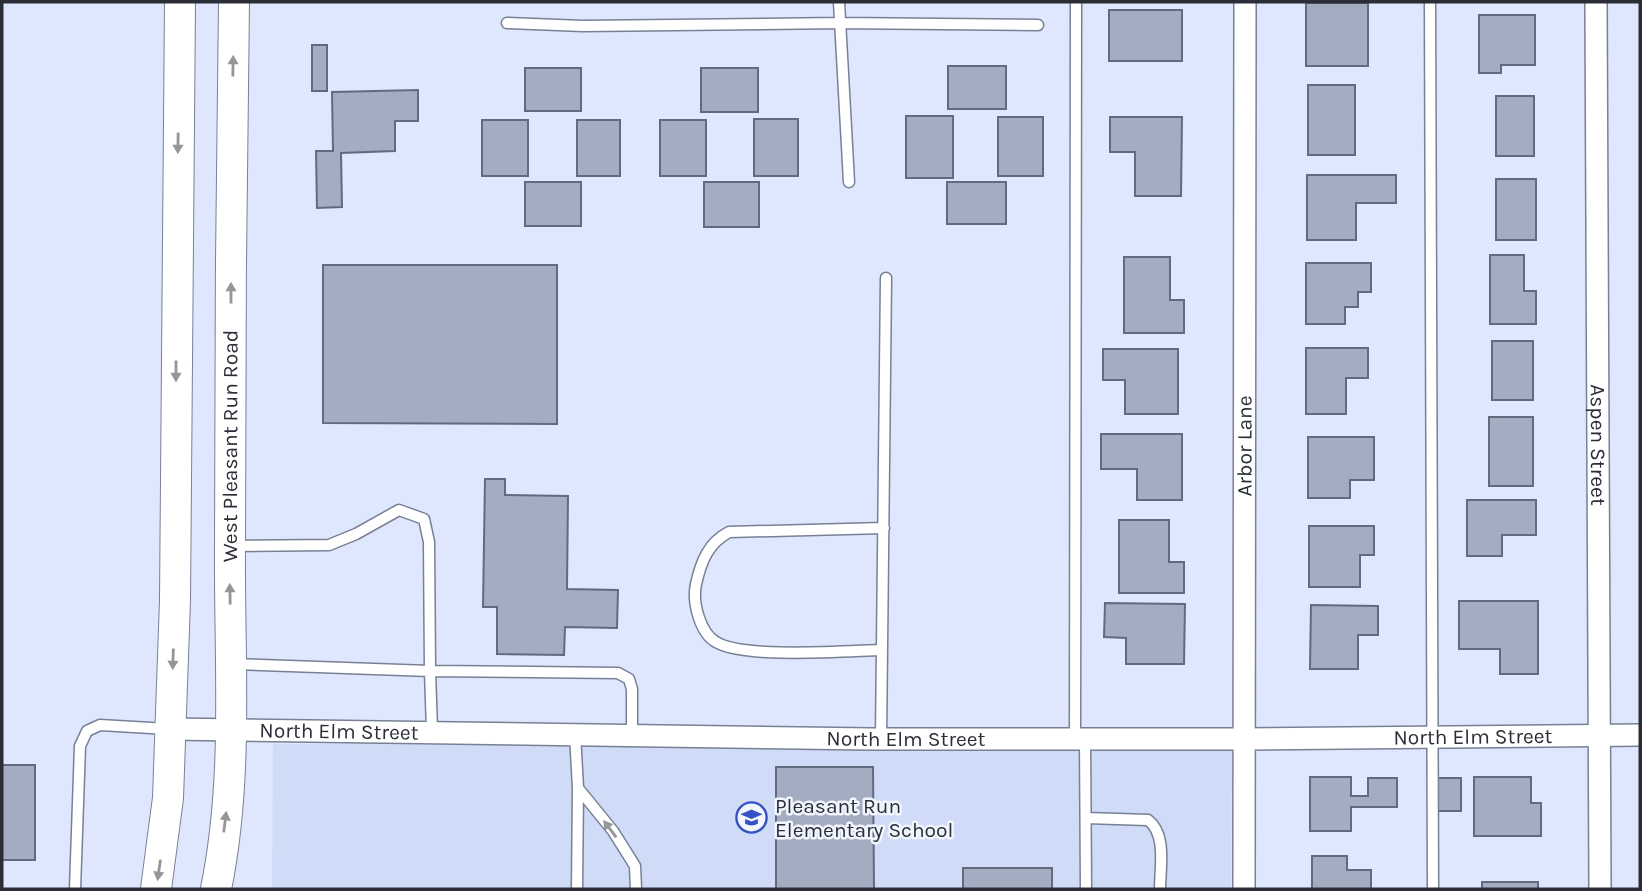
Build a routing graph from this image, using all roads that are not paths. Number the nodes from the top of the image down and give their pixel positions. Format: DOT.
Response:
graph roads {
  1 [pos="180,2"];
  2 [pos="234,2"];
  3 [pos="839,2"];
  4 [pos="1076,2"];
  5 [pos="1245,2"];
  6 [pos="1430,2"];
  7 [pos="1596,2"];
  8 [pos="507,23"];
  9 [pos="840,23"];
  10 [pos="1038,25"];
  11 [pos="849,182"];
  12 [pos="886,278"];
  13 [pos="884,528"];
  14 [pos="230,546"];
  15 [pos="882,650"];
  16 [pos="231,664"];
  17 [pos="429,671"];
  18 [pos="171,729"];
  19 [pos="233,729"];
  20 [pos="432,731"];
  21 [pos="575,734"];
  22 [pos="632,735"];
  23 [pos="1640,735"];
  24 [pos="1599,736"];
  25 [pos="1434,737"];
  26 [pos="881,739"];
  27 [pos="1080,739"];
  28 [pos="1245,739"];
  29 [pos="578,788"];
  30 [pos="1086,818"];
  31 [pos="75,889"];
  32 [pos="156,889"];
  33 [pos="216,889"];
  34 [pos="577,889"];
  35 [pos="636,889"];
  36 [pos="1086,889"];
  37 [pos="1160,889"];
  38 [pos="1244,889"];
  39 [pos="1433,889"];
  40 [pos="1600,889"];
  1 -- 18 [label="main road, one-way"];
  14 -- 2 [label="main road, West Pleasant Run Road, one-way"];
  3 -- 9 [label="lane"];
  4 -- 27 [label="lane"];
  5 -- 28 [label="street, Arbor Lane"];
  6 -- 25 [label="lane"];
  7 -- 24 [label="street, Aspen Street"];
  8 -- 9 [label="lane"];
  9 -- 10 [label="lane"];
  9 -- 11 [label="lane"];
  12 -- 13 [label="lane"];
  13 -- 15 [label="lane"];
  13 -- 15 [label="lane"];
  16 -- 14 [label="main road, West Pleasant Run Road, one-way"];
  14 -- 17 [label="lane"];
  15 -- 26 [label="lane"];
  16 -- 17 [label="lane"];
  16 -- 19 [label="main road, West Pleasant Run Road"];
  17 -- 20 [label="lane"];
  17 -- 22 [label="lane"];
  18 -- 19 [label="street, North Elm Street"];
  18 -- 31 [label="lane"];
  18 -- 32 [label="main road, one-way"];
  19 -- 20 [label="street, North Elm Street"];
  33 -- 19 [label="main road, West Pleasant Run Road, one-way"];
  20 -- 21 [label="street, North Elm Street"];
  21 -- 22 [label="street, North Elm Street"];
  21 -- 29 [label="lane"];
  22 -- 26 [label="street, North Elm Street"];
  23 -- 24 [label="street, North Elm Street"];
  24 -- 25 [label="street, North Elm Street"];
  24 -- 40 [label="street, Aspen Street"];
  25 -- 28 [label="street, North Elm Street"];
  25 -- 39 [label="lane"];
  26 -- 27 [label="street, North Elm Street"];
  27 -- 28 [label="street, North Elm Street"];
  27 -- 30 [label="lane"];
  28 -- 38 [label="street, Arbor Lane"];
  29 -- 34 [label="lane"];
  35 -- 29 [label="lane, one-way"];
  30 -- 36 [label="lane"];
  30 -- 37 [label="lane"];
}
